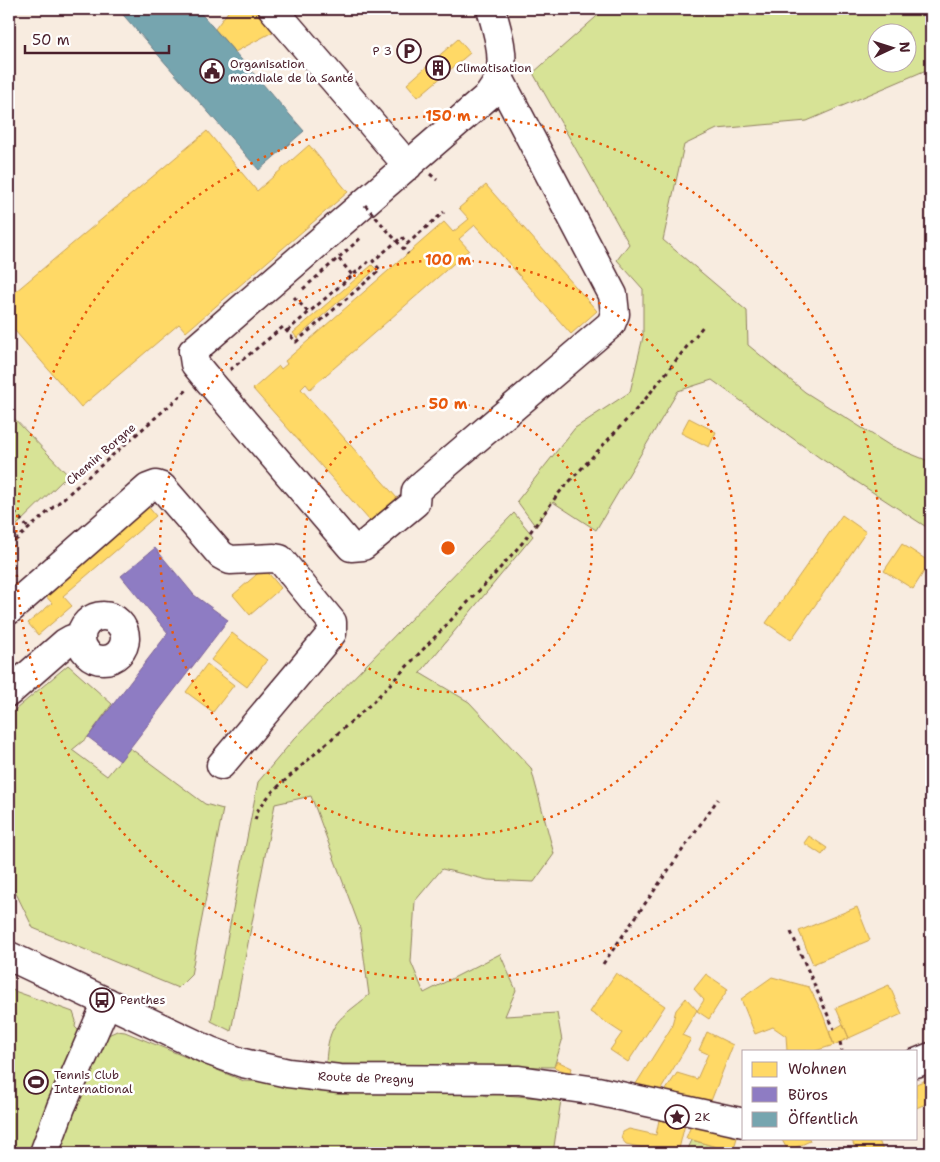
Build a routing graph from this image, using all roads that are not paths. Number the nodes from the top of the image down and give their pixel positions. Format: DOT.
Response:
graph roads {
  1 [pos="274,9"];
  2 [pos="491,9"];
  3 [pos="499,78"];
  4 [pos="408,166"];
  5 [pos="9,610"];
  6 [pos="82,639"];
  7 [pos="9,692"];
  8 [pos="221,765"];
  9 [pos="9,956"];
  10 [pos="107,1002"];
  11 [pos="931,1057"];
  12 [pos="918,1062"];
  13 [pos="742,1123"];
  14 [pos="44,1153"];
  1 -- 4 [label="street"];
  2 -- 3 [label="street"];
  3 -- 4 [label="street"];
  3 -- 4 [label="street"];
  5 -- 8 [label="street"];
  6 -- 7 [label="street"];
  9 -- 10 [label="street, Route de Pregny"];
  10 -- 13 [label="street, Route de Pregny"];
  10 -- 14 [label="street"];
  11 -- 12 [label="street"];
}
